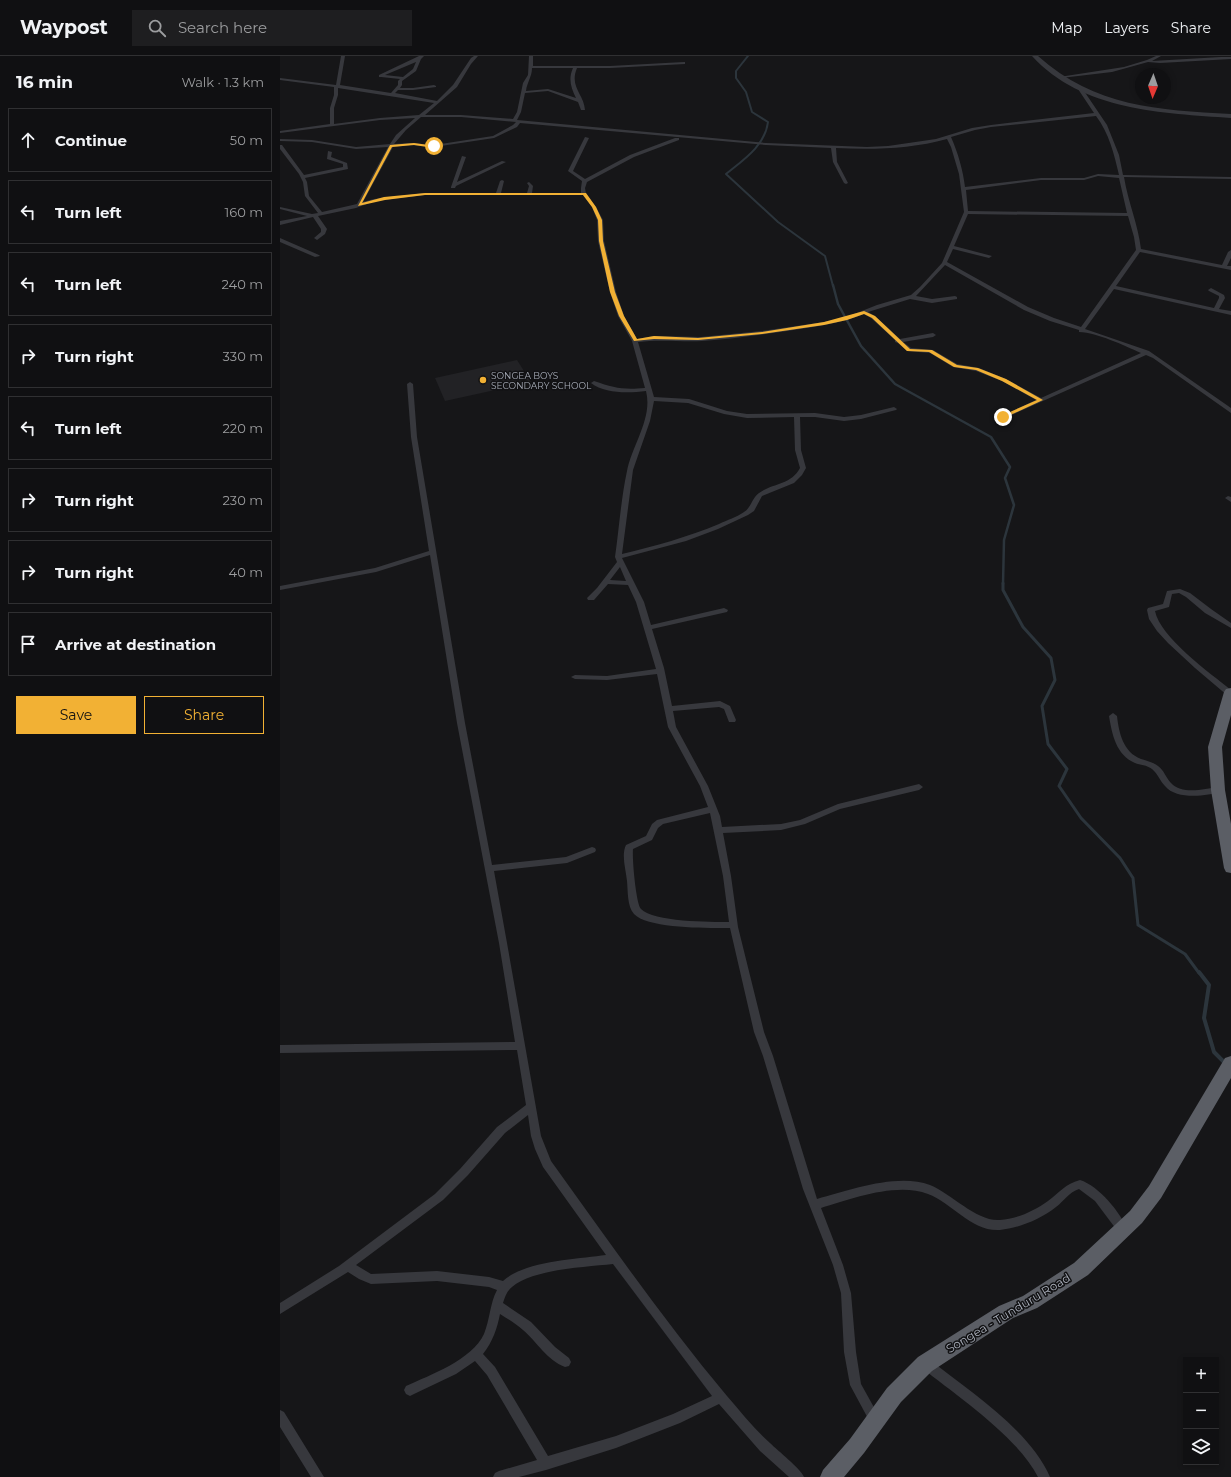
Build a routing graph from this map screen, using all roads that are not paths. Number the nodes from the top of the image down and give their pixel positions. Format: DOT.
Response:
graph roads {
  1 [pos="343,56"];
  2 [pos="476,56"];
  3 [pos="531,56"];
  4 [pos="1035,56"];
  5 [pos="1159,56"];
  6 [pos="421,58"];
  7 [pos="1231,58"];
  8 [pos="1144,62"];
  9 [pos="684,63"];
  10 [pos="576,67"];
  11 [pos="530,68"];
  12 [pos="1061,76"];
  13 [pos="404,78"];
  14 [pos="280,79"];
  15 [pos="337,86"];
  16 [pos="434,86"];
  17 [pos="1080,88"];
  18 [pos="397,89"];
  19 [pos="524,92"];
  20 [pos="391,95"];
  21 [pos="580,101"];
  22 [pos="438,102"];
  23 [pos="583,108"];
  24 [pos="1098,114"];
  25 [pos="418,116"];
  26 [pos="1231,116"];
  27 [pos="516,121"];
  28 [pos="332,126"];
  29 [pos="280,132"];
  30 [pos="681,137"];
  31 [pos="948,137"];
  32 [pos="587,138"];
  33 [pos="280,140"];
  34 [pos="280,146"];
  35 [pos="391,146"];
  36 [pos="833,146"];
  37 [pos="330,152"];
  38 [pos="464,157"];
  39 [pos="504,162"];
  40 [pos="303,177"];
  41 [pos="1122,177"];
  42 [pos="1231,178"];
  43 [pos="584,180"];
  44 [pos="502,181"];
  45 [pos="529,183"];
  46 [pos="846,183"];
  47 [pos="454,185"];
  48 [pos="963,189"];
  49 [pos="498,193"];
  50 [pos="529,193"];
  51 [pos="453,194"];
  52 [pos="584,194"];
  53 [pos="359,205"];
  54 [pos="280,208"];
  55 [pos="966,212"];
  56 [pos="320,213"];
  57 [pos="312,215"];
  58 [pos="1131,215"];
  59 [pos="280,223"];
  60 [pos="317,238"];
  61 [pos="280,240"];
  62 [pos="952,247"];
  63 [pos="1139,250"];
  64 [pos="1231,252"];
  65 [pos="316,256"];
  66 [pos="989,256"];
  67 [pos="944,263"];
  68 [pos="1224,267"];
  69 [pos="1231,268"];
  70 [pos="1112,287"];
  71 [pos="1211,290"];
  72 [pos="910,297"];
  73 [pos="955,298"];
  74 [pos="1215,310"];
  75 [pos="864,312"];
  76 [pos="1231,313"];
  77 [pos="1081,330"];
  78 [pos="933,335"];
  79 [pos="635,340"];
  80 [pos="897,341"];
  81 [pos="1147,352"];
  82 [pos="594,383"];
  83 [pos="410,384"];
  84 [pos="648,389"];
  85 [pos="651,398"];
  86 [pos="1040,400"];
  87 [pos="1231,402"];
  88 [pos="1225,406"];
  89 [pos="894,409"];
  90 [pos="1231,411"];
  91 [pos="797,416"];
  92 [pos="1003,417"];
  93 [pos="433,552"];
  94 [pos="619,560"];
  95 [pos="607,582"];
  96 [pos="631,583"];
  97 [pos="280,588"];
  98 [pos="591,598"];
  99 [pos="724,610"];
  100 [pos="1231,626"];
  101 [pos="648,628"];
  102 [pos="660,671"];
  103 [pos="575,677"];
  104 [pos="1231,693"];
  105 [pos="669,709"];
  106 [pos="1112,716"];
  107 [pos="732,720"];
  108 [pos="919,787"];
  109 [pos="1218,790"];
  110 [pos="713,809"];
  111 [pos="718,830"];
  112 [pos="592,850"];
  113 [pos="1231,868"];
  114 [pos="488,869"];
  115 [pos="734,925"];
  116 [pos="520,1046"];
  117 [pos="280,1049"];
  118 [pos="1226,1071"];
  119 [pos="531,1107"];
  120 [pos="814,1205"];
  121 [pos="1123,1230"];
  122 [pos="615,1259"];
  123 [pos="347,1266"];
  124 [pos="504,1288"];
  125 [pos="497,1305"];
  126 [pos="280,1309"];
  127 [pos="476,1354"];
  128 [pos="565,1362"];
  129 [pos="925,1364"];
  130 [pos="410,1390"];
  131 [pos="720,1398"];
  132 [pos="280,1416"];
  133 [pos="876,1421"];
  134 [pos="546,1464"];
  135 [pos="318,1477"];
  136 [pos="499,1477"];
  137 [pos="798,1477"];
  138 [pos="830,1477"];
  139 [pos="1044,1477"];
  1 -- 15 [label="street"];
  2 -- 22 [label="street"];
  3 -- 11 [label="street"];
  4 -- 12 [label="street"];
  5 -- 8 [label="street"];
  6 -- 13 [label="street"];
  6 -- 13 [label="street"];
  7 -- 8 [label="street"];
  8 -- 12 [label="street"];
  9 -- 10 [label="street"];
  10 -- 11 [label="street"];
  10 -- 21 [label="street"];
  11 -- 19 [label="street"];
  12 -- 17 [label="street"];
  13 -- 18 [label="street"];
  14 -- 15 [label="street"];
  15 -- 20 [label="street"];
  15 -- 28 [label="street"];
  16 -- 18 [label="street"];
  17 -- 24 [label="street"];
  17 -- 26 [label="street"];
  18 -- 20 [label="street"];
  19 -- 21 [label="street"];
  19 -- 27 [label="street"];
  20 -- 22 [label="street"];
  21 -- 23 [label="street"];
  22 -- 25 [label="street"];
  24 -- 31 [label="street"];
  24 -- 41 [label="street"];
  25 -- 27 [label="street"];
  25 -- 28 [label="street"];
  25 -- 35 [label="street"];
  27 -- 30 [label="street"];
  27 -- 35 [label="street"];
  28 -- 29 [label="street"];
  30 -- 36 [label="street"];
  30 -- 43 [label="street"];
  31 -- 36 [label="street"];
  31 -- 48 [label="street"];
  32 -- 43 [label="street"];
  33 -- 35 [label="street"];
  34 -- 40 [label="street"];
  35 -- 53 [label="street"];
  36 -- 46 [label="street"];
  37 -- 40 [label="street"];
  38 -- 47 [label="street"];
  39 -- 47 [label="street"];
  40 -- 56 [label="street"];
  41 -- 42 [label="street"];
  41 -- 48 [label="street"];
  41 -- 58 [label="street"];
  43 -- 52 [label="street"];
  44 -- 49 [label="street"];
  45 -- 50 [label="street"];
  47 -- 51 [label="street"];
  48 -- 55 [label="street"];
  49 -- 50 [label="street"];
  49 -- 51 [label="street"];
  50 -- 52 [label="street"];
  51 -- 53 [label="street"];
  52 -- 79 [label="street"];
  53 -- 56 [label="street"];
  54 -- 57 [label="street"];
  55 -- 58 [label="street"];
  55 -- 62 [label="street"];
  56 -- 57 [label="street"];
  57 -- 59 [label="street"];
  57 -- 60 [label="street"];
  58 -- 63 [label="street"];
  61 -- 65 [label="street"];
  62 -- 66 [label="street"];
  62 -- 67 [label="street"];
  63 -- 68 [label="street"];
  63 -- 70 [label="street"];
  64 -- 68 [label="street"];
  67 -- 72 [label="street"];
  67 -- 77 [label="street"];
  68 -- 69 [label="street"];
  70 -- 74 [label="street"];
  70 -- 77 [label="street"];
  71 -- 74 [label="street"];
  72 -- 73 [label="street"];
  72 -- 75 [label="street"];
  74 -- 76 [label="street"];
  75 -- 79 [label="street"];
  75 -- 80 [label="street"];
  77 -- 81 [label="street"];
  78 -- 80 [label="street"];
  79 -- 84 [label="street"];
  80 -- 86 [label="street"];
  81 -- 86 [label="street"];
  81 -- 88 [label="street"];
  82 -- 84 [label="street"];
  83 -- 93 [label="street"];
  84 -- 85 [label="street"];
  85 -- 91 [label="street"];
  85 -- 94 [label="street"];
  86 -- 92 [label="street"];
  87 -- 88 [label="street"];
  88 -- 90 [label="street"];
  89 -- 91 [label="street"];
  91 -- 94 [label="street"];
  93 -- 97 [label="street"];
  93 -- 114 [label="street"];
  94 -- 95 [label="street"];
  94 -- 96 [label="street"];
  95 -- 96 [label="street"];
  95 -- 98 [label="street"];
  96 -- 101 [label="street"];
  99 -- 101 [label="street"];
  100 -- 104 [label="street"];
  101 -- 102 [label="street"];
  102 -- 103 [label="street"];
  102 -- 105 [label="street"];
  104 -- 109 [label="highway"];
  105 -- 107 [label="street"];
  105 -- 110 [label="street"];
  106 -- 109 [label="street"];
  108 -- 111 [label="street"];
  109 -- 113 [label="highway"];
  110 -- 111 [label="street"];
  110 -- 115 [label="street"];
  111 -- 115 [label="street"];
  112 -- 114 [label="street"];
  114 -- 116 [label="street"];
  115 -- 120 [label="street"];
  116 -- 117 [label="street"];
  116 -- 119 [label="street"];
  118 -- 121 [label="highway, Songea - Tunduru Road"];
  119 -- 122 [label="street"];
  119 -- 123 [label="street"];
  120 -- 121 [label="street"];
  120 -- 133 [label="street"];
  121 -- 129 [label="highway, Songea - Tunduru Road"];
  122 -- 124 [label="street"];
  122 -- 131 [label="street"];
  123 -- 124 [label="street"];
  123 -- 126 [label="street"];
  124 -- 125 [label="street"];
  125 -- 127 [label="street"];
  125 -- 128 [label="street"];
  127 -- 130 [label="street"];
  127 -- 134 [label="street"];
  129 -- 133 [label="highway, Songea - Tunduru Road"];
  129 -- 139 [label="street"];
  131 -- 134 [label="street"];
  131 -- 137 [label="street"];
  132 -- 135 [label="street"];
  133 -- 138 [label="highway, Songea - Tunduru Road"];
  134 -- 136 [label="street"];
}
